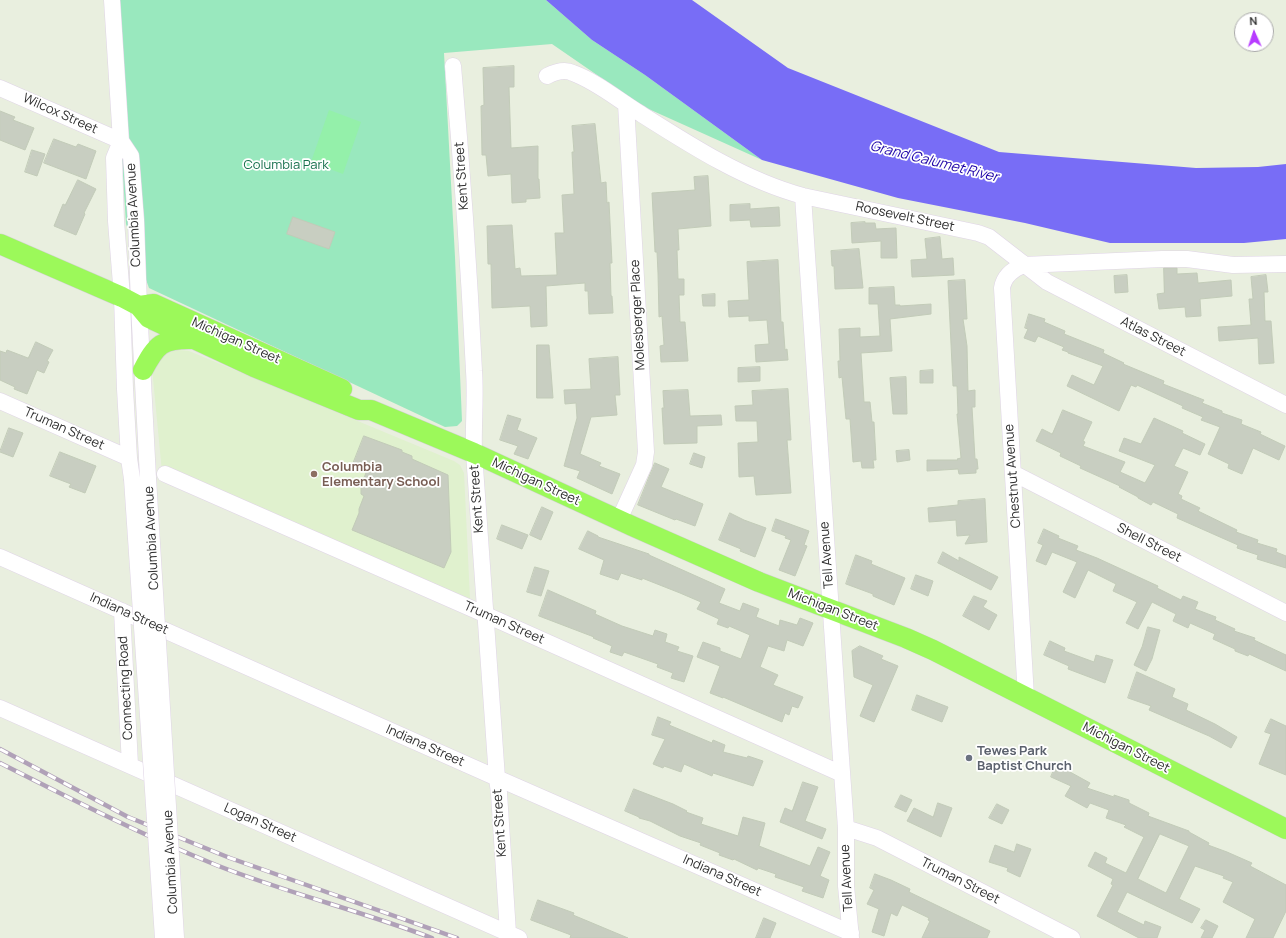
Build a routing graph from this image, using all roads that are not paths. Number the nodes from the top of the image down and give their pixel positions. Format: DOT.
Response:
graph roads {
  1 [pos="112,0"];
  2 [pos="453,66"];
  3 [pos="547,76"];
  4 [pos="0,88"];
  5 [pos="626,104"];
  6 [pos="121,141"];
  7 [pos="803,196"];
  8 [pos="0,244"];
  9 [pos="1286,264"];
  10 [pos="1024,265"];
  11 [pos="122,297"];
  12 [pos="139,306"];
  13 [pos="193,338"];
  14 [pos="143,370"];
  15 [pos="0,401"];
  16 [pos="1286,405"];
  17 [pos="371,410"];
  18 [pos="474,453"];
  19 [pos="129,458"];
  20 [pos="1013,473"];
  21 [pos="165,474"];
  22 [pos="619,520"];
  23 [pos="0,557"];
  24 [pos="831,609"];
  25 [pos="122,611"];
  26 [pos="1286,613"];
  27 [pos="484,614"];
  28 [pos="1026,697"];
  29 [pos="0,708"];
  30 [pos="130,765"];
  31 [pos="842,774"];
  32 [pos="496,778"];
  33 [pos="846,828"];
  34 [pos="1286,830"];
  35 [pos="851,935"];
  36 [pos="514,936"];
  37 [pos="163,938"];
  38 [pos="176,938"];
  39 [pos="1072,938"];
  1 -- 6 [label="street, Columbia Avenue"];
  2 -- 18 [label="street, Kent Street"];
  3 -- 5 [label="street, Roosevelt Street"];
  4 -- 6 [label="street, Wilcox Street"];
  5 -- 7 [label="street, Roosevelt Street"];
  5 -- 22 [label="street, Molesberger Place"];
  6 -- 11 [label="street, Columbia Avenue"];
  6 -- 12 [label="street, Columbia Avenue"];
  7 -- 10 [label="street, Roosevelt Street"];
  7 -- 24 [label="street, Tell Avenue"];
  8 -- 11 [label="main road, Michigan Street"];
  9 -- 10 [label="street"];
  10 -- 16 [label="street, Atlas Street"];
  10 -- 20 [label="street, Chestnut Avenue"];
  11 -- 12 [label="main road, Michigan Street"];
  11 -- 19 [label="street, Columbia Avenue"];
  12 -- 13 [label="main road, Michigan Street"];
  12 -- 14 [label="street, Columbia Avenue"];
  12 -- 17 [label="main road, Michigan Street"];
  13 -- 14 [label="main road"];
  13 -- 17 [label="main road, Michigan Street"];
  14 -- 38 [label="street, Columbia Avenue, bridge"];
  15 -- 19 [label="street, Truman Street"];
  17 -- 18 [label="main road, Michigan Street"];
  18 -- 22 [label="main road, Michigan Street"];
  18 -- 27 [label="street, Kent Street"];
  19 -- 37 [label="street, Columbia Avenue, bridge"];
  20 -- 26 [label="street, Shell Street"];
  20 -- 28 [label="street, Chestnut Avenue"];
  21 -- 27 [label="street, Truman Street"];
  22 -- 24 [label="main road, Michigan Street"];
  23 -- 25 [label="street, Indiana Street"];
  24 -- 28 [label="main road, Michigan Street"];
  24 -- 31 [label="street, Tell Avenue"];
  25 -- 30 [label="street, Connecting Road"];
  25 -- 32 [label="street, Indiana Street"];
  27 -- 31 [label="street, Truman Street"];
  27 -- 32 [label="street, Kent Street"];
  28 -- 34 [label="main road, Michigan Street"];
  29 -- 30 [label="street, Logan Street"];
  30 -- 36 [label="street, Logan Street"];
  31 -- 33 [label="street, Tell Avenue"];
  32 -- 35 [label="street, Indiana Street"];
  32 -- 36 [label="street, Kent Street"];
  33 -- 35 [label="street, Tell Avenue"];
  33 -- 39 [label="street, Truman Street"];
}
